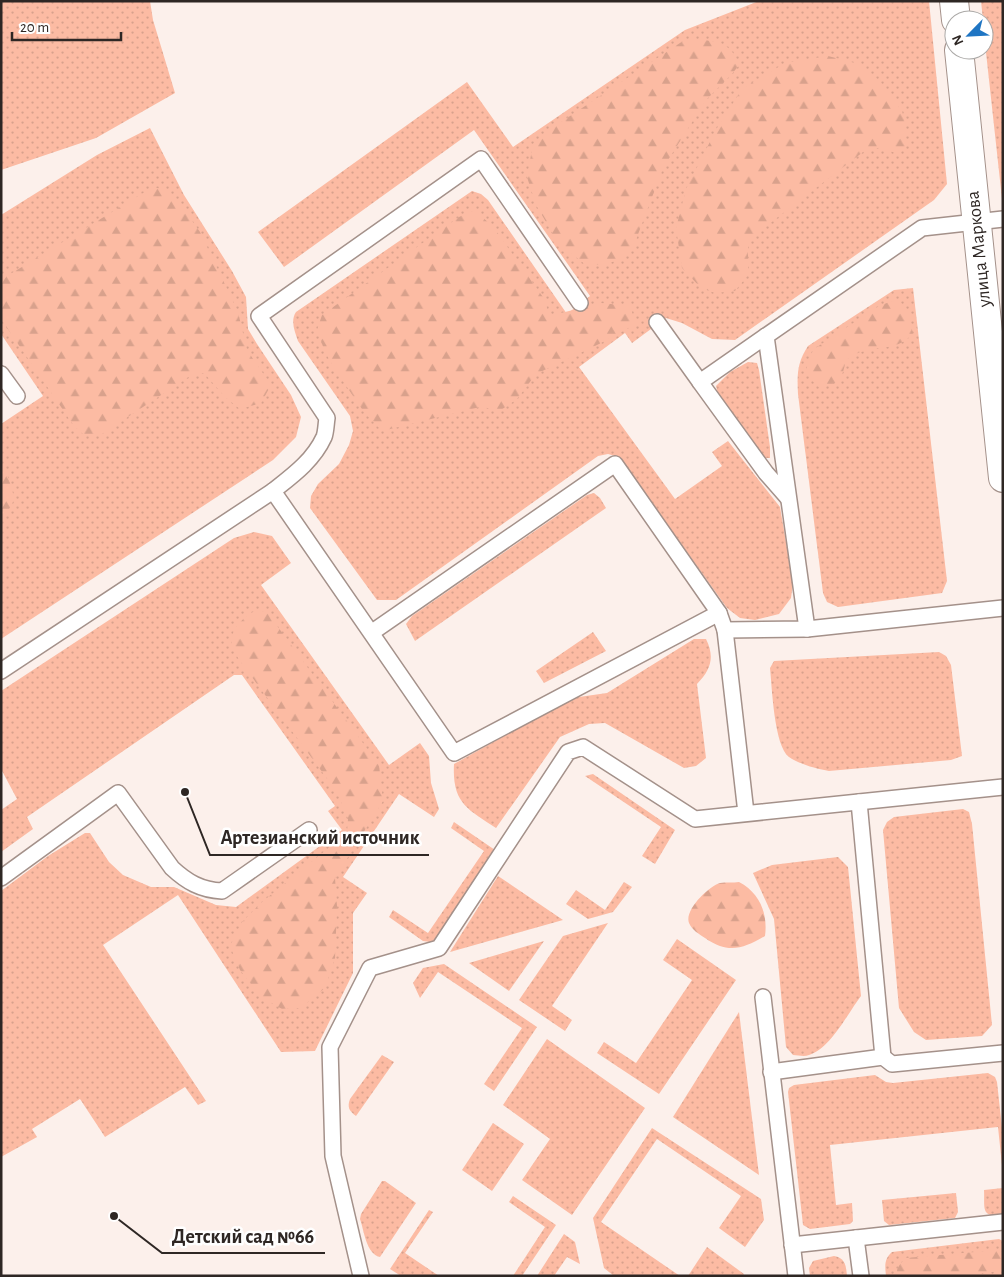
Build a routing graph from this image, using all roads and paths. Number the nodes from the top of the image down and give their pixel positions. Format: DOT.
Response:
graph roads {
  1 [pos="960,60"];
  2 [pos="1003,219"];
  3 [pos="976,222"];
  4 [pos="580,303"];
  5 [pos="657,322"];
  6 [pos="766,336"];
  7 [pos="1,374"];
  8 [pos="700,382"];
  9 [pos="17,396"];
  10 [pos="1003,478"];
  11 [pos="273,491"];
  12 [pos="788,498"];
  13 [pos="1003,608"];
  14 [pos="719,613"];
  15 [pos="807,629"];
  16 [pos="725,630"];
  17 [pos="371,633"];
  18 [pos="1,671"];
  19 [pos="1003,787"];
  20 [pos="859,802"];
  21 [pos="746,813"];
  22 [pos="310,830"];
  23 [pos="1,878"];
  24 [pos="763,997"];
  25 [pos="1003,1053"];
  26 [pos="883,1057"];
  27 [pos="771,1072"];
  28 [pos="1003,1222"];
  29 [pos="856,1238"];
  30 [pos="792,1245"];
  31 [pos="361,1276"];
  32 [pos="796,1276"];
  33 [pos="860,1276"];
  1 -- 3 [label="street, улица Маркова"];
  2 -- 3 [label="lane"];
  3 -- 6 [label="lane"];
  3 -- 10 [label="street, улица Маркова"];
  4 -- 11 [label="lane"];
  5 -- 8 [label="lane"];
  6 -- 8 [label="lane"];
  6 -- 12 [label="lane"];
  7 -- 9 [label="lane"];
  8 -- 12 [label="lane"];
  11 -- 17 [label="lane"];
  11 -- 18 [label="lane"];
  12 -- 15 [label="lane"];
  13 -- 15 [label="lane"];
  14 -- 16 [label="lane"];
  14 -- 17 [label="lane"];
  14 -- 17 [label="lane"];
  15 -- 16 [label="lane"];
  16 -- 21 [label="lane"];
  19 -- 20 [label="lane"];
  20 -- 21 [label="lane"];
  20 -- 26 [label="lane"];
  21 -- 31 [label="lane"];
  22 -- 23 [label="lane"];
  24 -- 27 [label="lane"];
  25 -- 26 [label="lane"];
  26 -- 27 [label="lane"];
  27 -- 30 [label="lane"];
  28 -- 29 [label="lane"];
  29 -- 30 [label="lane"];
  29 -- 33 [label="lane"];
  30 -- 32 [label="lane"];
}
